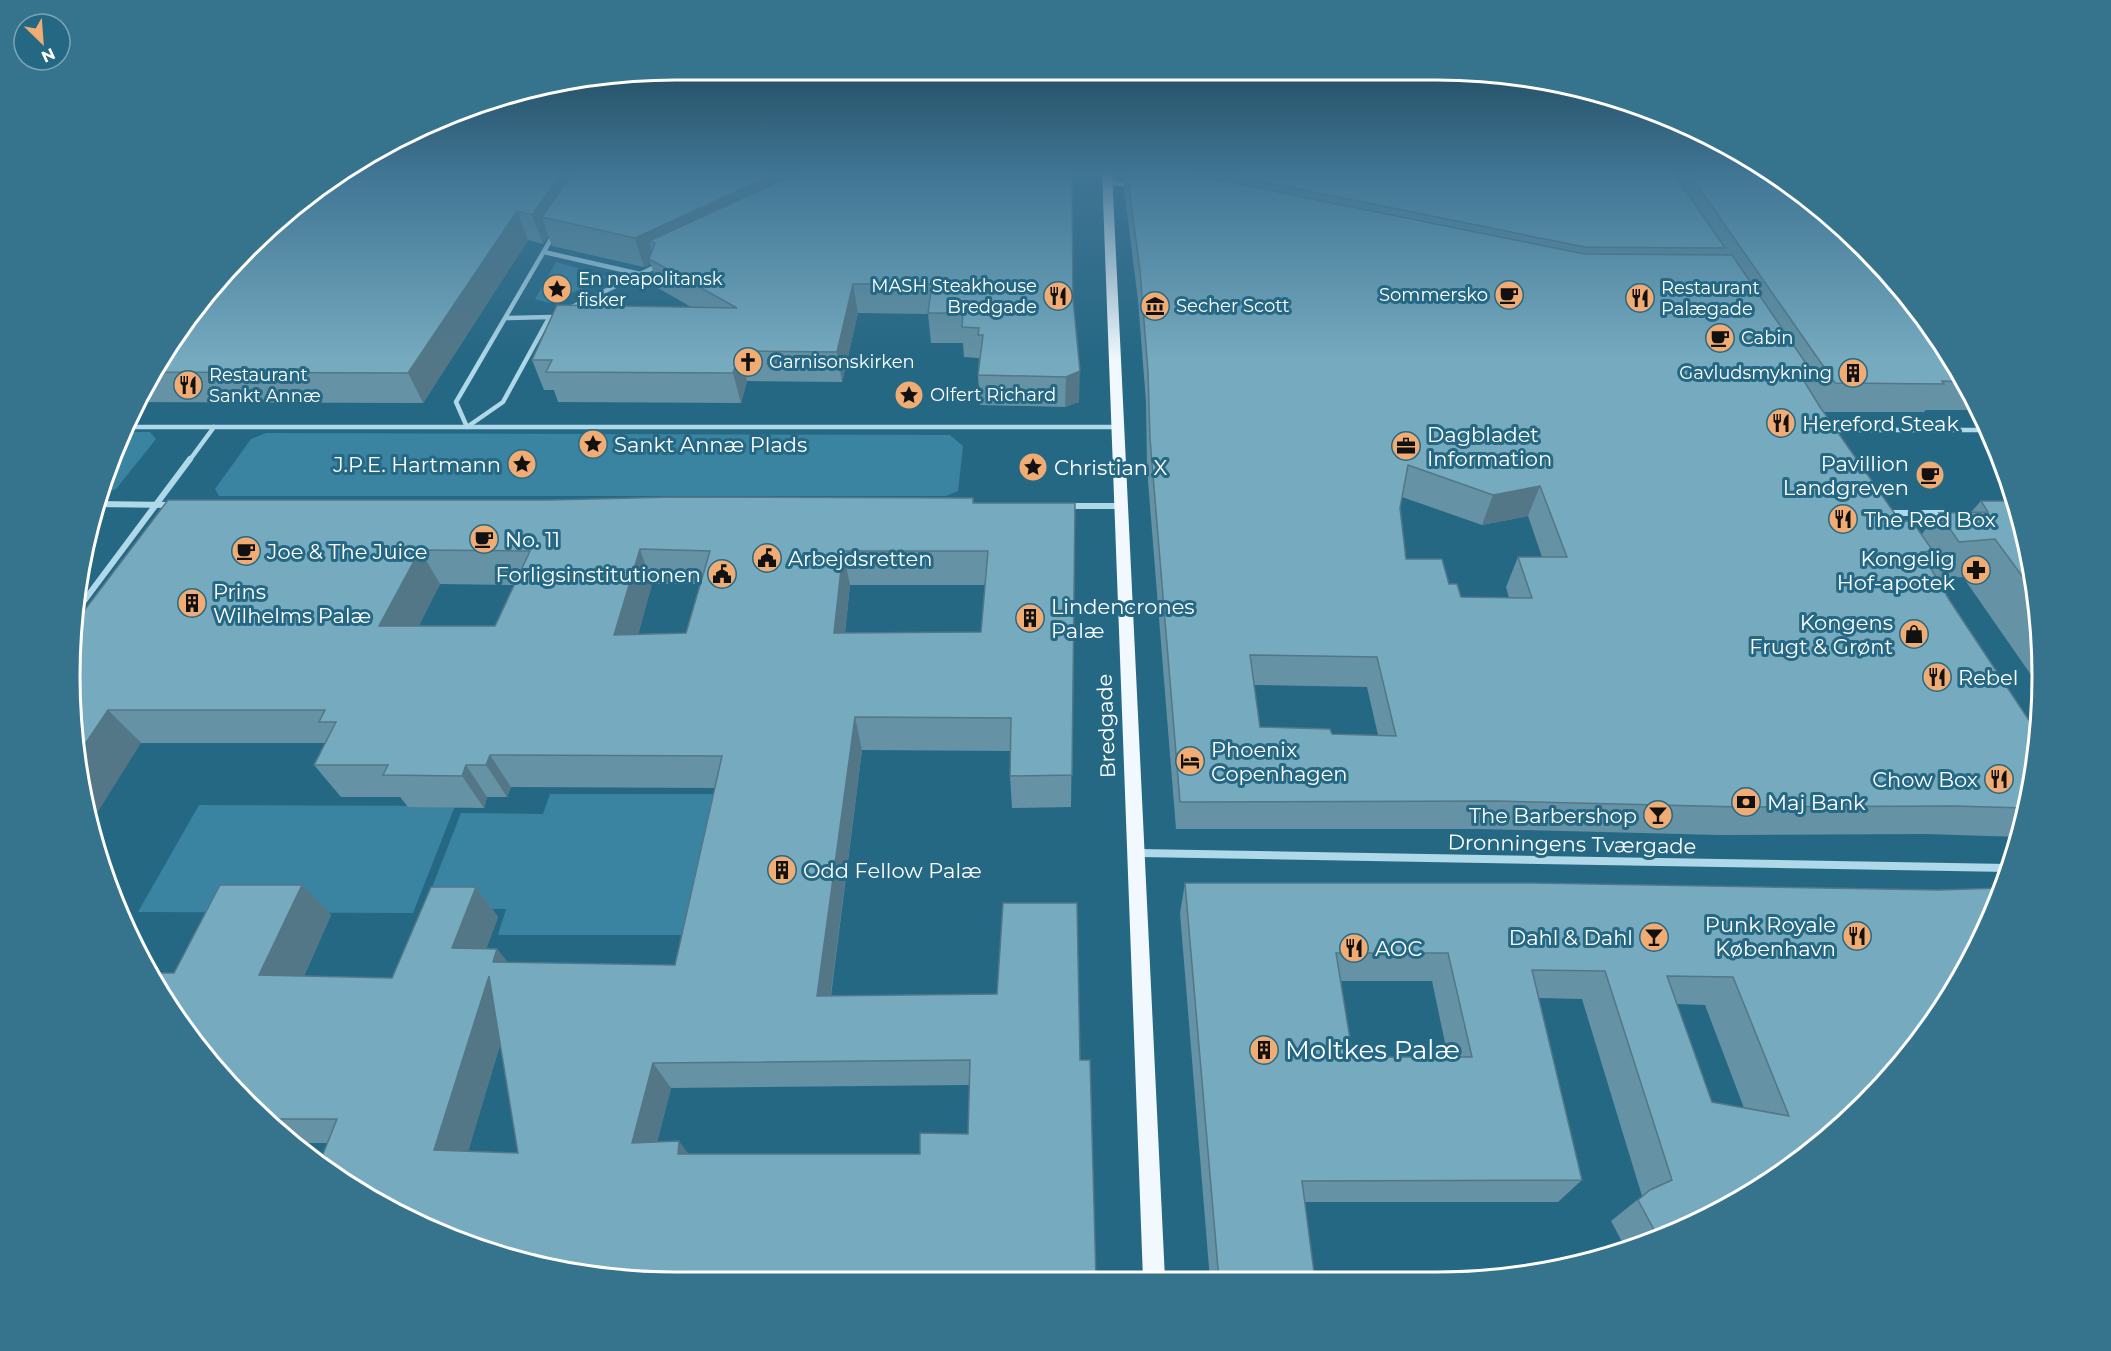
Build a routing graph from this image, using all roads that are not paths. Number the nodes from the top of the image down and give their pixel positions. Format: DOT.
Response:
graph roads {
  1 [pos="553,235"];
  2 [pos="1109,235"];
  3 [pos="544,252"];
  4 [pos="662,264"];
  5 [pos="641,274"];
  6 [pos="507,318"];
  7 [pos="549,318"];
  8 [pos="1817,424"];
  9 [pos="134,427"];
  10 [pos="214,427"];
  11 [pos="467,427"];
  12 [pos="1117,427"];
  13 [pos="1978,430"];
  14 [pos="1831,446"];
  15 [pos="105,504"];
  16 [pos="156,504"];
  17 [pos="180,505"];
  18 [pos="1061,506"];
  19 [pos="1121,506"];
  20 [pos="1958,513"];
  21 [pos="1877,518"];
  22 [pos="85,600"];
  23 [pos="1135,853"];
  24 [pos="2000,868"];
  25 [pos="1154,1272"];
  1 -- 3 [label="street"];
  2 -- 12 [label="main road, Bredgade"];
  3 -- 5 [label="street"];
  3 -- 6 [label="street"];
  4 -- 5 [label="street"];
  5 -- 7 [label="street"];
  6 -- 7 [label="street"];
  6 -- 11 [label="street"];
  7 -- 11 [label="street"];
  8 -- 13 [label="street"];
  8 -- 14 [label="main road"];
  9 -- 10 [label="street"];
  10 -- 11 [label="street"];
  10 -- 16 [label="street"];
  11 -- 12 [label="street"];
  12 -- 19 [label="main road, Bredgade"];
  15 -- 16 [label="street"];
  16 -- 17 [label="street"];
  16 -- 22 [label="street"];
  18 -- 19 [label="street"];
  19 -- 23 [label="main road, Bredgade"];
  20 -- 21 [label="street"];
  23 -- 24 [label="street, Dronningens Tværgade"];
  23 -- 25 [label="main road, Bredgade"];
}
